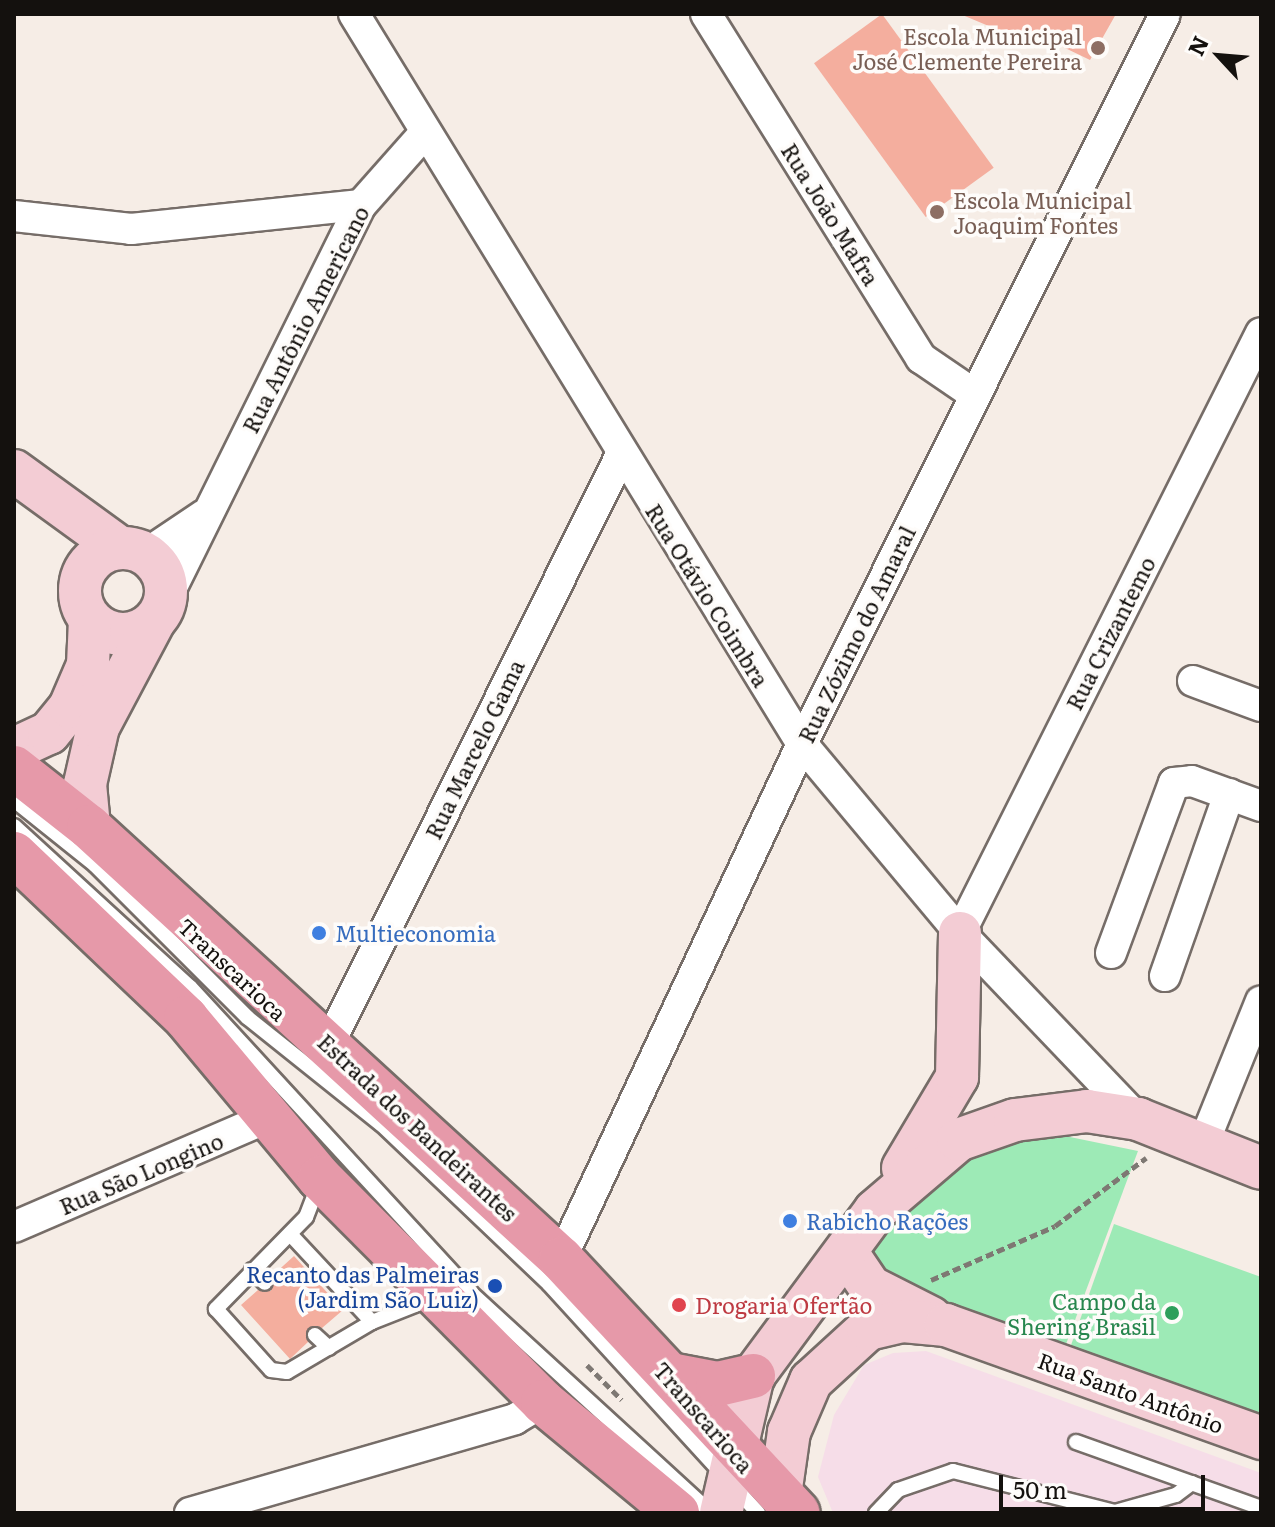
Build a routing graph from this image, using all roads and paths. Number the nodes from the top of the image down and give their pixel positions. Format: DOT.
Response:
graph roads {
  1 [pos="354,14"];
  2 [pos="706,14"];
  3 [pos="1165,14"];
  4 [pos="423,135"];
  5 [pos="361,205"];
  6 [pos="14,216"];
  7 [pos="1261,333"];
  8 [pos="975,395"];
  9 [pos="621,455"];
  10 [pos="14,471"];
  11 [pos="204,515"];
  12 [pos="69,517"];
  13 [pos="133,551"];
  14 [pos="81,580"];
  15 [pos="160,611"];
  16 [pos="90,620"];
  17 [pos="1193,681"];
  18 [pos="1261,706"];
  19 [pos="802,744"];
  20 [pos="14,749"];
  21 [pos="14,768"];
  22 [pos="1229,794"];
  23 [pos="14,800"];
  24 [pos="1261,806"];
  25 [pos="14,826"];
  26 [pos="89,827"];
  27 [pos="14,854"];
  28 [pos="960,933"];
  29 [pos="1111,953"];
  30 [pos="1165,976"];
  31 [pos="1259,1007"];
  32 [pos="329,1044"];
  33 [pos="267,1118"];
  34 [pos="1138,1119"];
  35 [pos="1189,1141"];
  36 [pos="1261,1168"];
  37 [pos="320,1178"];
  38 [pos="875,1211"];
  39 [pos="19,1218"];
  40 [pos="290,1234"];
  41 [pos="847,1253"];
  42 [pos="561,1259"];
  43 [pos="252,1270"];
  44 [pos="265,1283"];
  45 [pos="439,1297"];
  46 [pos="794,1319"];
  47 [pos="372,1322"];
  48 [pos="946,1325"];
  49 [pos="315,1335"];
  50 [pos="845,1346"];
  51 [pos="329,1348"];
  52 [pos="587,1365"];
  53 [pos="675,1376"];
  54 [pos="753,1376"];
  55 [pos="622,1400"];
  56 [pos="543,1402"];
  57 [pos="1261,1438"];
  58 [pos="1076,1442"];
  59 [pos="726,1477"];
  60 [pos="1192,1483"];
  61 [pos="779,1507"];
  62 [pos="1261,1508"];
  63 [pos="190,1513"];
  64 [pos="677,1513"];
  65 [pos="711,1513"];
  66 [pos="876,1513"];
  1 -- 4 [label="street, Rua Otávio Coimbra"];
  2 -- 8 [label="street, Rua João Mafra"];
  3 -- 8 [label="street, Rua Zózimo do Amaral"];
  4 -- 5 [label="street, Rua Antônio Americano"];
  4 -- 9 [label="street, Rua Otávio Coimbra"];
  5 -- 6 [label="street"];
  5 -- 11 [label="street, Rua Antônio Americano"];
  7 -- 28 [label="street, Rua Crizantemo"];
  8 -- 19 [label="street, Rua Zózimo do Amaral"];
  9 -- 19 [label="street, Rua Otávio Coimbra"];
  9 -- 32 [label="street, Rua Marcelo Gama"];
  10 -- 12 [label="street"];
  11 -- 13 [label="street, Rua Antônio Americano"];
  11 -- 15 [label="street, Rua Antônio Americano"];
  12 -- 13 [label="street"];
  12 -- 14 [label="street"];
  13 -- 14 [label="street"];
  13 -- 15 [label="street"];
  14 -- 16 [label="street"];
  15 -- 16 [label="street"];
  15 -- 26 [label="street, Rua Antônio Americano"];
  16 -- 20 [label="street"];
  17 -- 18 [label="street"];
  19 -- 28 [label="street, Rua Otávio Coimbra"];
  19 -- 42 [label="street, Rua Zózimo do Amaral"];
  21 -- 26 [label="main road, Estrada dos Bandeirantes"];
  22 -- 24 [label="street"];
  22 -- 29 [label="street"];
  22 -- 30 [label="street"];
  23 -- 59 [label="lane, Transcarioca"];
  25 -- 65 [label="lane, Transcarioca"];
  26 -- 32 [label="main road, Estrada dos Bandeirantes"];
  27 -- 33 [label="main road"];
  28 -- 34 [label="street, Rua Otávio Coimbra"];
  28 -- 38 [label="street"];
  31 -- 35 [label="street"];
  32 -- 42 [label="main road, Estrada dos Bandeirantes"];
  33 -- 37 [label="main road"];
  33 -- 39 [label="street, Rua São Longino"];
  34 -- 35 [label="street"];
  34 -- 38 [label="street"];
  35 -- 36 [label="street"];
  35 -- 48 [label="path"];
  37 -- 40 [label="lane"];
  37 -- 45 [label="main road"];
  38 -- 41 [label="street"];
  40 -- 43 [label="lane"];
  40 -- 47 [label="lane"];
  41 -- 46 [label="street"];
  41 -- 48 [label="street"];
  42 -- 53 [label="main road, Estrada dos Bandeirantes"];
  43 -- 44 [label="lane"];
  43 -- 51 [label="lane"];
  45 -- 47 [label="lane"];
  45 -- 56 [label="main road"];
  46 -- 50 [label="street"];
  46 -- 54 [label="street"];
  47 -- 51 [label="lane"];
  48 -- 50 [label="street, Rua Santo Antônio"];
  48 -- 57 [label="street, Rua Santo Antônio"];
  49 -- 51 [label="lane"];
  50 -- 61 [label="street, Rua Santo Antônio"];
  52 -- 55 [label="path"];
  53 -- 54 [label="main road"];
  53 -- 59 [label="main road, Estrada dos Bandeirantes"];
  54 -- 59 [label="street"];
  56 -- 63 [label="street"];
  56 -- 64 [label="main road"];
  58 -- 60 [label="lane"];
  59 -- 61 [label="main road, Estrada dos Bandeirantes"];
  60 -- 62 [label="lane"];
  60 -- 66 [label="lane"];
}
